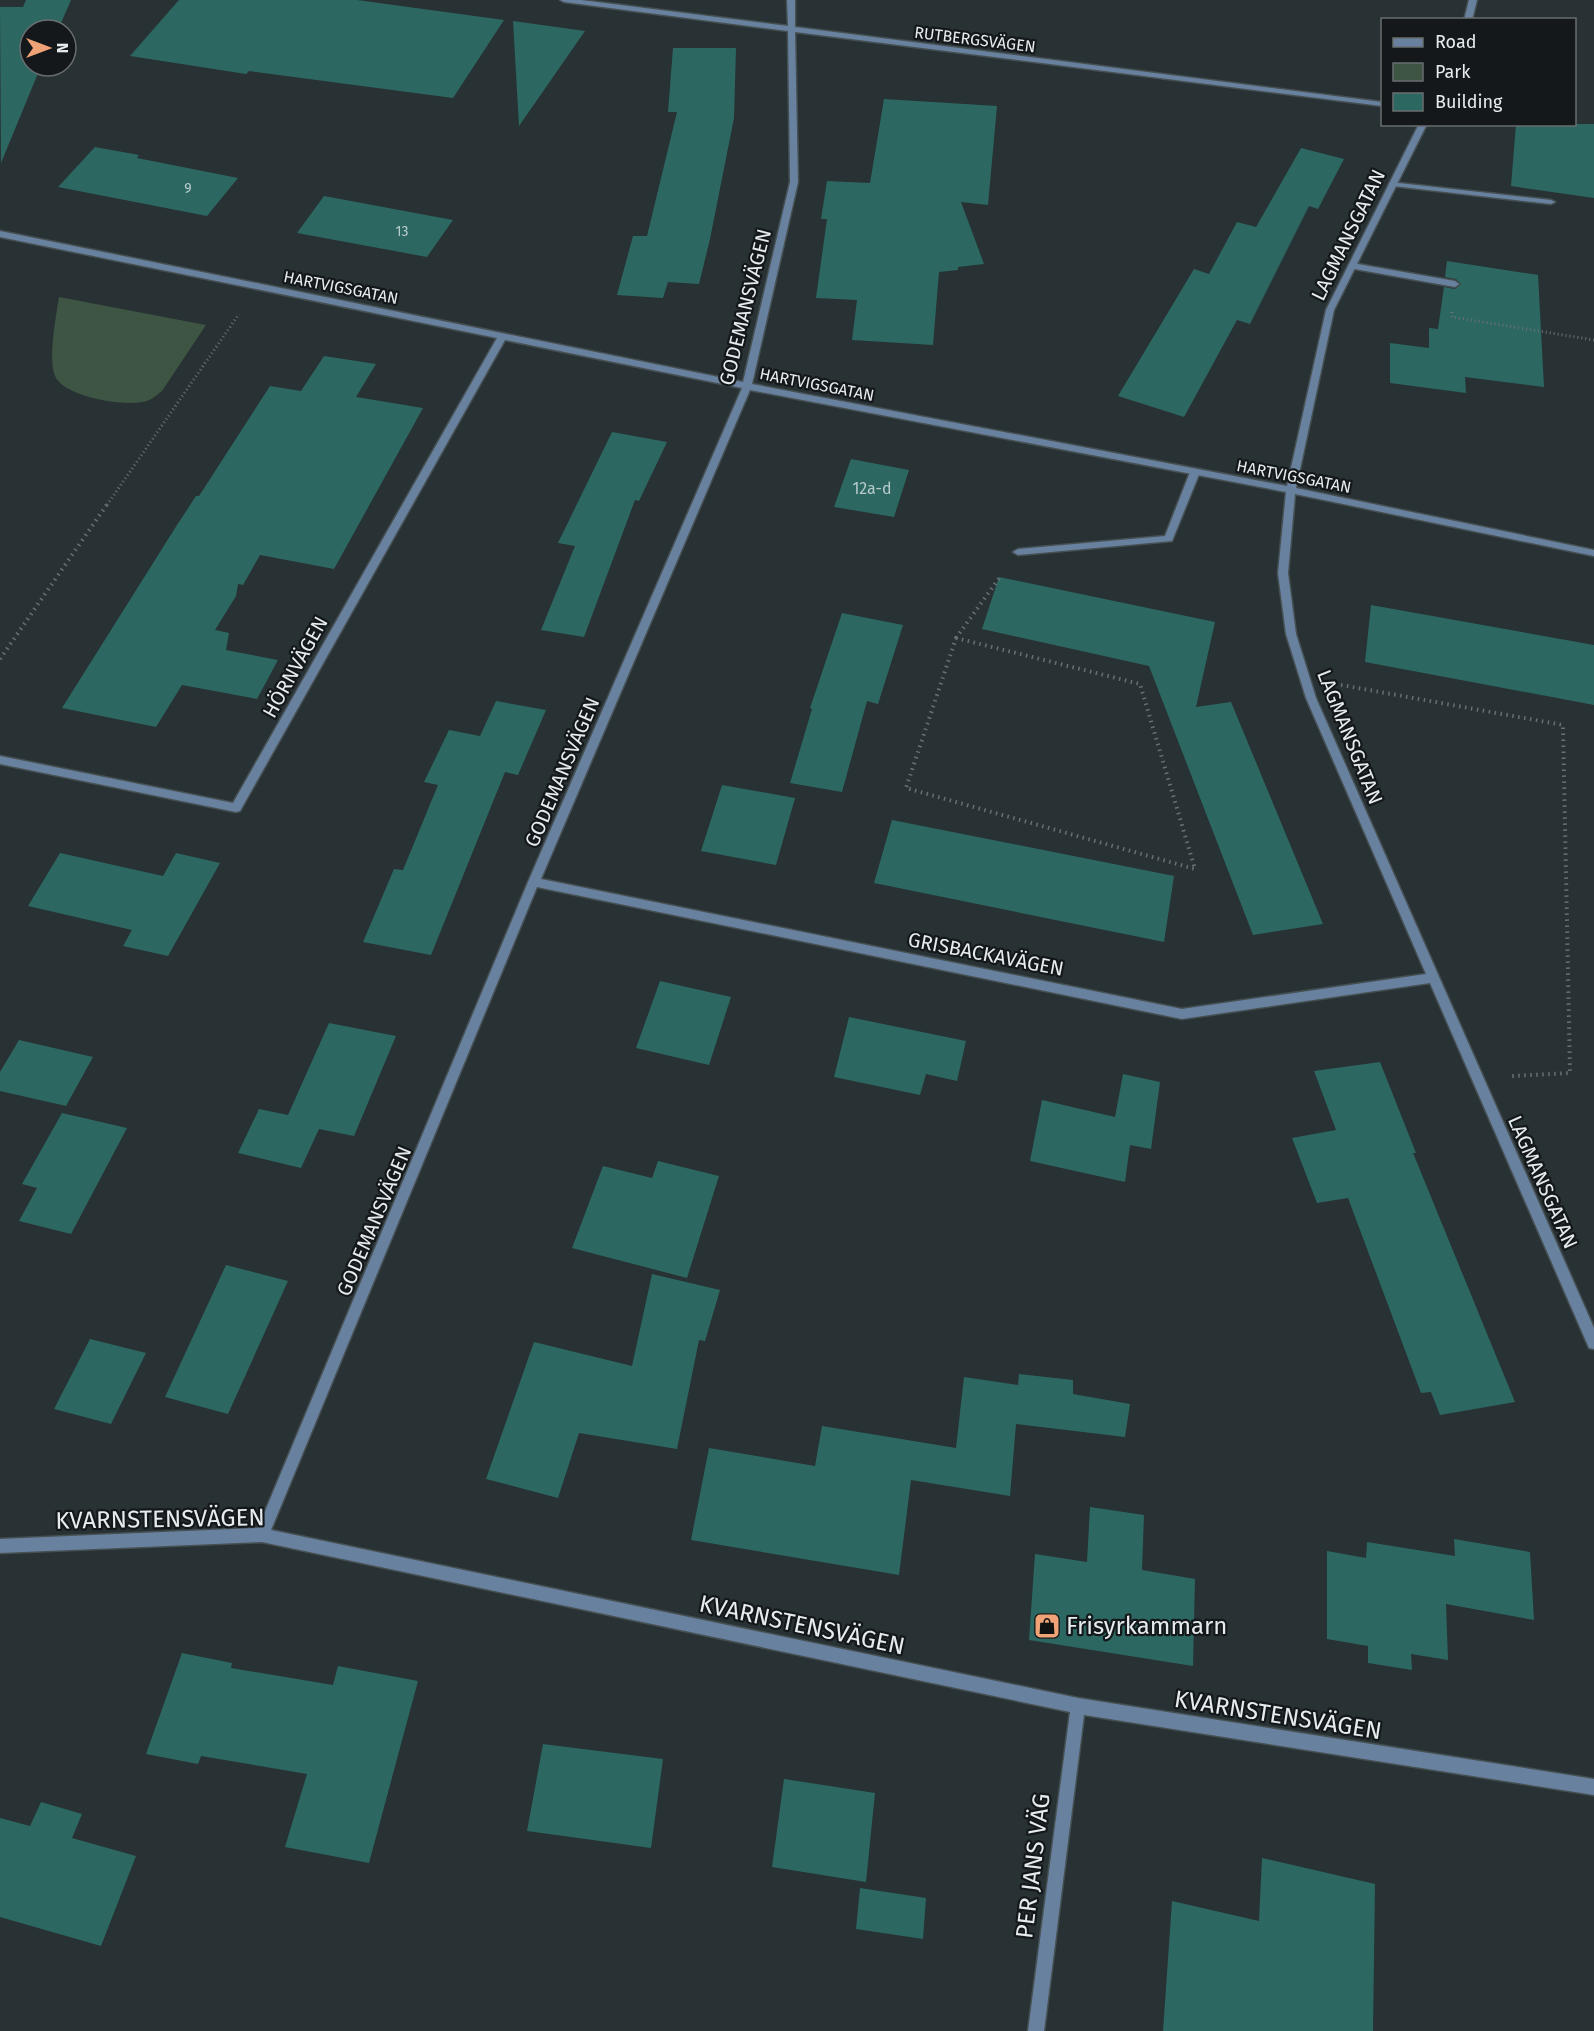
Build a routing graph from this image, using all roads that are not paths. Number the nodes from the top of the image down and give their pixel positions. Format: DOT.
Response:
graph roads {
  1 [pos="564,0"];
  2 [pos="791,0"];
  3 [pos="1473,0"];
  4 [pos="1468,18"];
  5 [pos="792,29"];
  6 [pos="1381,104"];
  7 [pos="1422,126"];
  8 [pos="1393,184"];
  9 [pos="1551,202"];
  10 [pos="0,234"];
  11 [pos="1352,266"];
  12 [pos="1455,284"];
  13 [pos="503,335"];
  14 [pos="747,386"];
  15 [pos="1195,472"];
  16 [pos="1291,490"];
  17 [pos="1017,552"];
  18 [pos="1594,554"];
  19 [pos="0,760"];
  20 [pos="534,882"];
  21 [pos="1433,978"];
  22 [pos="1594,1343"];
  23 [pos="262,1535"];
  24 [pos="0,1546"];
  25 [pos="1078,1706"];
  26 [pos="1594,1787"];
  27 [pos="1036,2031"];
  1 -- 5 [label="street, RUTBERGSVÄGEN"];
  2 -- 5 [label="street, GODEMANSVÄGEN"];
  3 -- 4 [label="street"];
  5 -- 6 [label="street, RUTBERGSVÄGEN"];
  5 -- 14 [label="street, GODEMANSVÄGEN"];
  7 -- 8 [label="street, LAGMANSGATAN"];
  8 -- 9 [label="street"];
  8 -- 11 [label="street, LAGMANSGATAN"];
  10 -- 13 [label="street, HARTVIGSGATAN"];
  11 -- 12 [label="street"];
  11 -- 16 [label="street, LAGMANSGATAN"];
  13 -- 14 [label="street, HARTVIGSGATAN"];
  13 -- 19 [label="street, HÖRNVÄGEN"];
  14 -- 15 [label="street, HARTVIGSGATAN"];
  14 -- 20 [label="street, GODEMANSVÄGEN"];
  15 -- 16 [label="street, HARTVIGSGATAN"];
  15 -- 17 [label="street"];
  16 -- 18 [label="street, HARTVIGSGATAN"];
  16 -- 21 [label="street, LAGMANSGATAN"];
  20 -- 21 [label="street, GRISBACKAVÄGEN"];
  20 -- 23 [label="street, GODEMANSVÄGEN"];
  21 -- 22 [label="street, LAGMANSGATAN"];
  23 -- 24 [label="street, KVARNSTENSVÄGEN"];
  23 -- 25 [label="street, KVARNSTENSVÄGEN"];
  25 -- 26 [label="street, KVARNSTENSVÄGEN"];
  25 -- 27 [label="street, PER JANS VÄG"];
}
